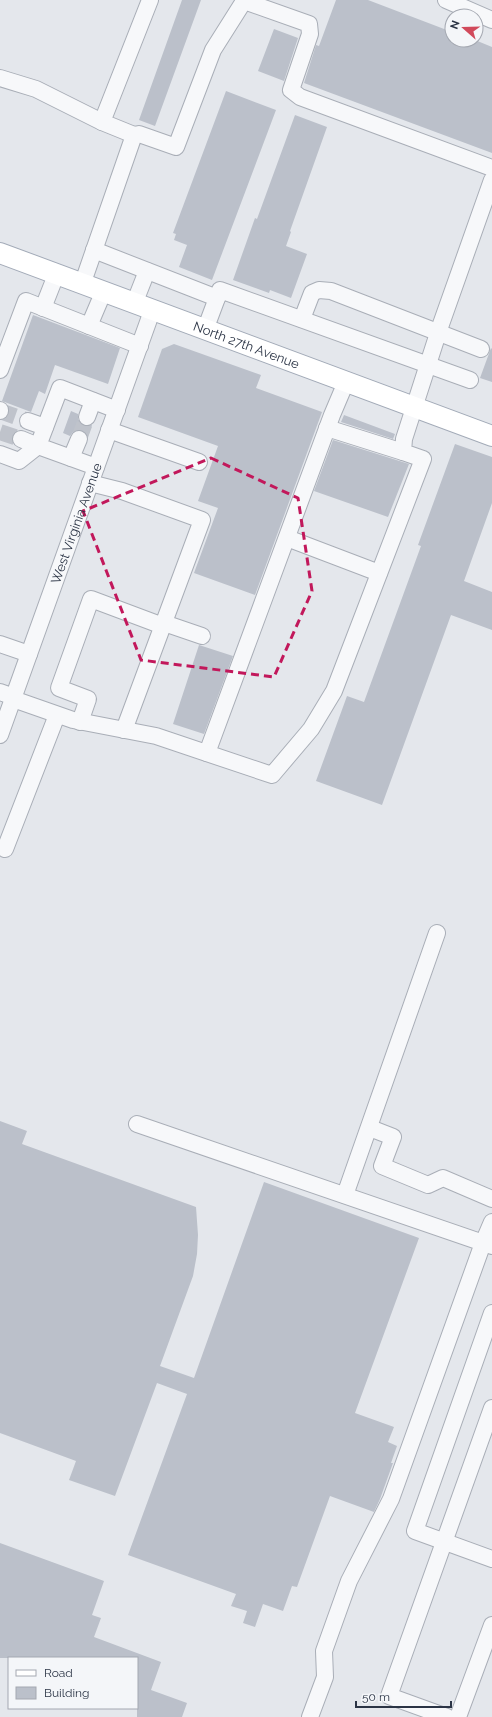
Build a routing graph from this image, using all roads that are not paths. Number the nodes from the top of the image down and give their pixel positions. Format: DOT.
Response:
graph roads {
  1 [pos="150,0"];
  2 [pos="243,0"];
  3 [pos="446,0"];
  4 [pos="492,20"];
  5 [pos="0,78"];
  6 [pos="102,122"];
  7 [pos="134,135"];
  8 [pos="492,168"];
  9 [pos="492,180"];
  10 [pos="94,250"];
  11 [pos="0,254"];
  12 [pos="147,271"];
  13 [pos="56,275"];
  14 [pos="82,284"];
  15 [pos="104,293"];
  16 [pos="217,298"];
  17 [pos="134,304"];
  18 [pos="43,308"];
  19 [pos="152,311"];
  20 [pos="302,319"];
  21 [pos="90,326"];
  22 [pos="205,330"];
  23 [pos="438,333"];
  24 [pos="140,346"];
  25 [pos="481,350"];
  26 [pos="428,364"];
  27 [pos="0,370"];
  28 [pos="470,380"];
  29 [pos="346,382"];
  30 [pos="93,401"];
  31 [pos="414,407"];
  32 [pos="117,410"];
  33 [pos="86,417"];
  34 [pos="28,421"];
  35 [pos="45,427"];
  36 [pos="327,428"];
  37 [pos="109,430"];
  38 [pos="492,436"];
  39 [pos="21,439"];
  40 [pos="79,439"];
  41 [pos="38,446"];
  42 [pos="403,452"];
  43 [pos="0,454"];
  44 [pos="71,458"];
  45 [pos="199,462"];
  46 [pos="96,467"];
  47 [pos="90,483"];
  48 [pos="287,538"];
  49 [pos="379,573"];
  50 [pos="163,624"];
  51 [pos="202,636"];
  52 [pos="0,644"];
  53 [pos="29,654"];
  54 [pos="9,696"];
  55 [pos="57,715"];
  56 [pos="80,722"];
  57 [pos="124,730"];
  58 [pos="0,735"];
  59 [pos="207,753"];
  60 [pos="5,849"];
  61 [pos="437,933"];
  62 [pos="137,1124"];
  63 [pos="370,1128"];
  64 [pos="345,1196"];
  65 [pos="492,1199"];
  66 [pos="492,1222"];
  67 [pos="487,1244"];
  68 [pos="492,1313"];
  69 [pos="492,1408"];
  70 [pos="487,1440"];
  71 [pos="443,1541"];
  72 [pos="492,1559"];
  73 [pos="492,1625"];
  74 [pos="487,1656"];
  75 [pos="310,1717"];
  76 [pos="447,1717"];
  77 [pos="458,1717"];
  1 -- 6 [label="street"];
  2 -- 7 [label="street"];
  2 -- 8 [label="street"];
  3 -- 4 [label="street"];
  5 -- 6 [label="street"];
  6 -- 7 [label="street"];
  7 -- 10 [label="street"];
  9 -- 23 [label="street"];
  10 -- 12 [label="street"];
  10 -- 14 [label="street"];
  11 -- 13 [label="main road, North 27th Avenue"];
  12 -- 16 [label="street"];
  12 -- 17 [label="street"];
  13 -- 14 [label="main road, North 27th Avenue"];
  13 -- 18 [label="street"];
  14 -- 15 [label="main road, North 27th Avenue"];
  15 -- 17 [label="main road, North 27th Avenue"];
  15 -- 21 [label="street"];
  16 -- 20 [label="street"];
  16 -- 22 [label="street"];
  17 -- 19 [label="main road, North 27th Avenue"];
  18 -- 21 [label="street"];
  18 -- 27 [label="street"];
  19 -- 22 [label="main road, North 27th Avenue"];
  19 -- 24 [label="street, West Virginia Avenue"];
  20 -- 23 [label="street"];
  20 -- 26 [label="street"];
  21 -- 24 [label="street"];
  22 -- 29 [label="main road, North 27th Avenue"];
  23 -- 25 [label="street"];
  23 -- 26 [label="street"];
  24 -- 32 [label="street, West Virginia Avenue"];
  26 -- 28 [label="street"];
  26 -- 31 [label="street"];
  29 -- 31 [label="main road, North 27th Avenue"];
  29 -- 36 [label="street"];
  30 -- 32 [label="street"];
  30 -- 33 [label="street"];
  30 -- 35 [label="street"];
  31 -- 38 [label="main road, North 27th Avenue"];
  31 -- 42 [label="street"];
  32 -- 37 [label="street, West Virginia Avenue"];
  34 -- 35 [label="street"];
  35 -- 41 [label="street"];
  36 -- 42 [label="street"];
  36 -- 48 [label="street"];
  37 -- 45 [label="street"];
  37 -- 46 [label="street, West Virginia Avenue"];
  39 -- 41 [label="street"];
  40 -- 44 [label="street"];
  41 -- 43 [label="street"];
  41 -- 44 [label="street"];
  42 -- 49 [label="street"];
  44 -- 46 [label="street"];
  46 -- 47 [label="street, West Virginia Avenue"];
  47 -- 50 [label="street"];
  47 -- 53 [label="street, West Virginia Avenue"];
  48 -- 49 [label="street"];
  48 -- 59 [label="street"];
  49 -- 59 [label="street"];
  50 -- 51 [label="street"];
  50 -- 56 [label="street"];
  50 -- 57 [label="street"];
  52 -- 53 [label="street"];
  53 -- 54 [label="street, West Virginia Avenue"];
  54 -- 55 [label="street"];
  54 -- 58 [label="street, West Virginia Avenue"];
  55 -- 56 [label="street"];
  55 -- 60 [label="street"];
  56 -- 57 [label="street"];
  57 -- 59 [label="street"];
  61 -- 63 [label="street"];
  62 -- 64 [label="street"];
  63 -- 64 [label="street"];
  63 -- 65 [label="street"];
  64 -- 67 [label="street"];
  66 -- 67 [label="street"];
  67 -- 75 [label="street"];
  68 -- 71 [label="street"];
  69 -- 70 [label="street"];
  70 -- 71 [label="street"];
  71 -- 72 [label="street"];
  71 -- 76 [label="street"];
  73 -- 74 [label="street"];
  74 -- 77 [label="street"];
}
